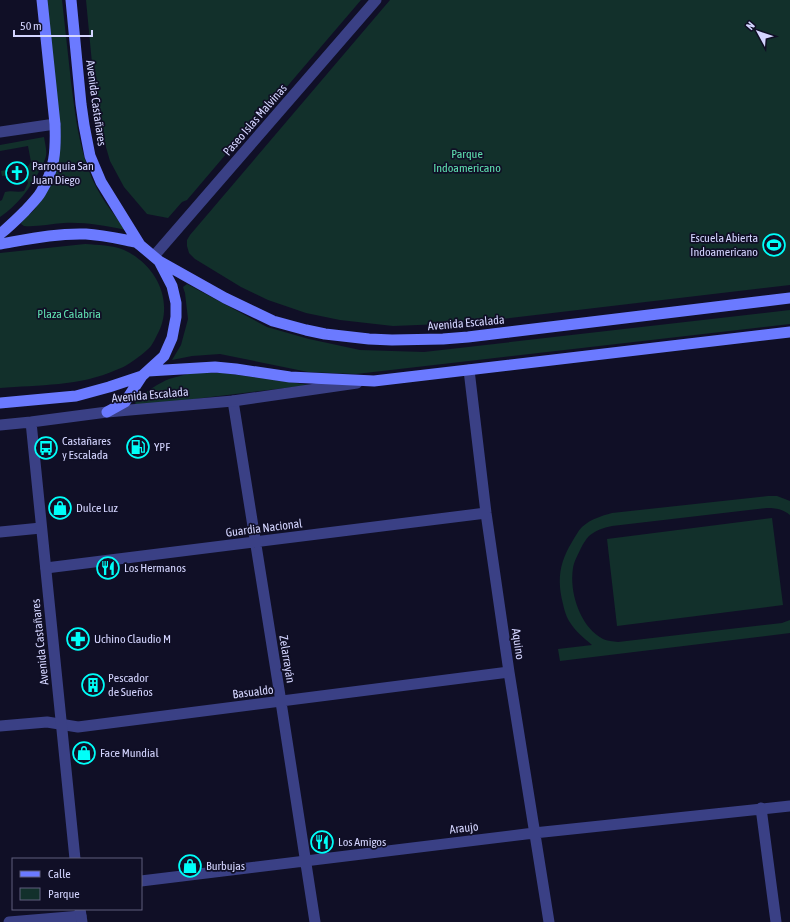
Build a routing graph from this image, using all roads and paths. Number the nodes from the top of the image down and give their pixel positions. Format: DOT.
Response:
graph roads {
  1 [pos="42,0"];
  2 [pos="71,0"];
  3 [pos="376,0"];
  4 [pos="55,124"];
  5 [pos="0,132"];
  6 [pos="0,234"];
  7 [pos="0,244"];
  8 [pos="140,245"];
  9 [pos="157,259"];
  10 [pos="790,298"];
  11 [pos="790,332"];
  12 [pos="469,370"];
  13 [pos="145,373"];
  14 [pos="374,381"];
  15 [pos="233,401"];
  16 [pos="0,403"];
  17 [pos="106,412"];
  18 [pos="31,422"];
  19 [pos="0,425"];
  20 [pos="486,513"];
  21 [pos="41,528"];
  22 [pos="0,532"];
  23 [pos="255,542"];
  24 [pos="46,568"];
  25 [pos="509,672"];
  26 [pos="281,702"];
  27 [pos="62,724"];
  28 [pos="0,726"];
  29 [pos="790,806"];
  30 [pos="760,808"];
  31 [pos="534,833"];
  32 [pos="75,858"];
  33 [pos="305,861"];
  34 [pos="142,881"];
  35 [pos="81,916"];
  36 [pos="9,922"];
  37 [pos="315,922"];
  38 [pos="549,922"];
  39 [pos="776,922"];
  1 -- 4 [label="main road"];
  2 -- 8 [label="main road, Avenida Castañares"];
  3 -- 9 [label="street, Paseo Islas Malvinas"];
  4 -- 5 [label="street"];
  4 -- 6 [label="main road"];
  7 -- 8 [label="main road"];
  8 -- 9 [label="main road, Avenida Escalada"];
  9 -- 10 [label="main road, Avenida Escalada"];
  9 -- 13 [label="main road"];
  11 -- 12 [label="main road, Avenida Escalada"];
  12 -- 14 [label="main road, Avenida Escalada"];
  12 -- 20 [label="street, Aquino"];
  13 -- 14 [label="main road, Avenida Escalada"];
  13 -- 16 [label="main road"];
  13 -- 17 [label="main road"];
  14 -- 15 [label="street, Avenida Escalada"];
  15 -- 17 [label="street, Avenida Escalada"];
  15 -- 23 [label="street, Zelarrayán"];
  17 -- 18 [label="street, Avenida Escalada"];
  18 -- 19 [label="street, Avenida Escalada"];
  18 -- 21 [label="street, Avenida Castañares"];
  20 -- 23 [label="street, Guardia Nacional"];
  20 -- 25 [label="street, Aquino"];
  21 -- 22 [label="street"];
  21 -- 24 [label="street, Avenida Castañares"];
  23 -- 24 [label="street, Guardia Nacional"];
  23 -- 26 [label="street, Zelarrayán"];
  24 -- 27 [label="street, Avenida Castañares"];
  25 -- 26 [label="street, Basualdo"];
  25 -- 31 [label="street, Aquino"];
  26 -- 27 [label="street, Basualdo"];
  26 -- 33 [label="street, Zelarrayán"];
  27 -- 28 [label="street, Basualdo"];
  27 -- 32 [label="street, Avenida Castañares"];
  29 -- 30 [label="street, Araujo"];
  30 -- 31 [label="street, Araujo"];
  30 -- 39 [label="street"];
  31 -- 33 [label="street, Araujo"];
  31 -- 38 [label="street, Aquino"];
  33 -- 34 [label="street, Araujo"];
  33 -- 37 [label="street, Zelarrayán"];
  35 -- 36 [label="street"];
}
